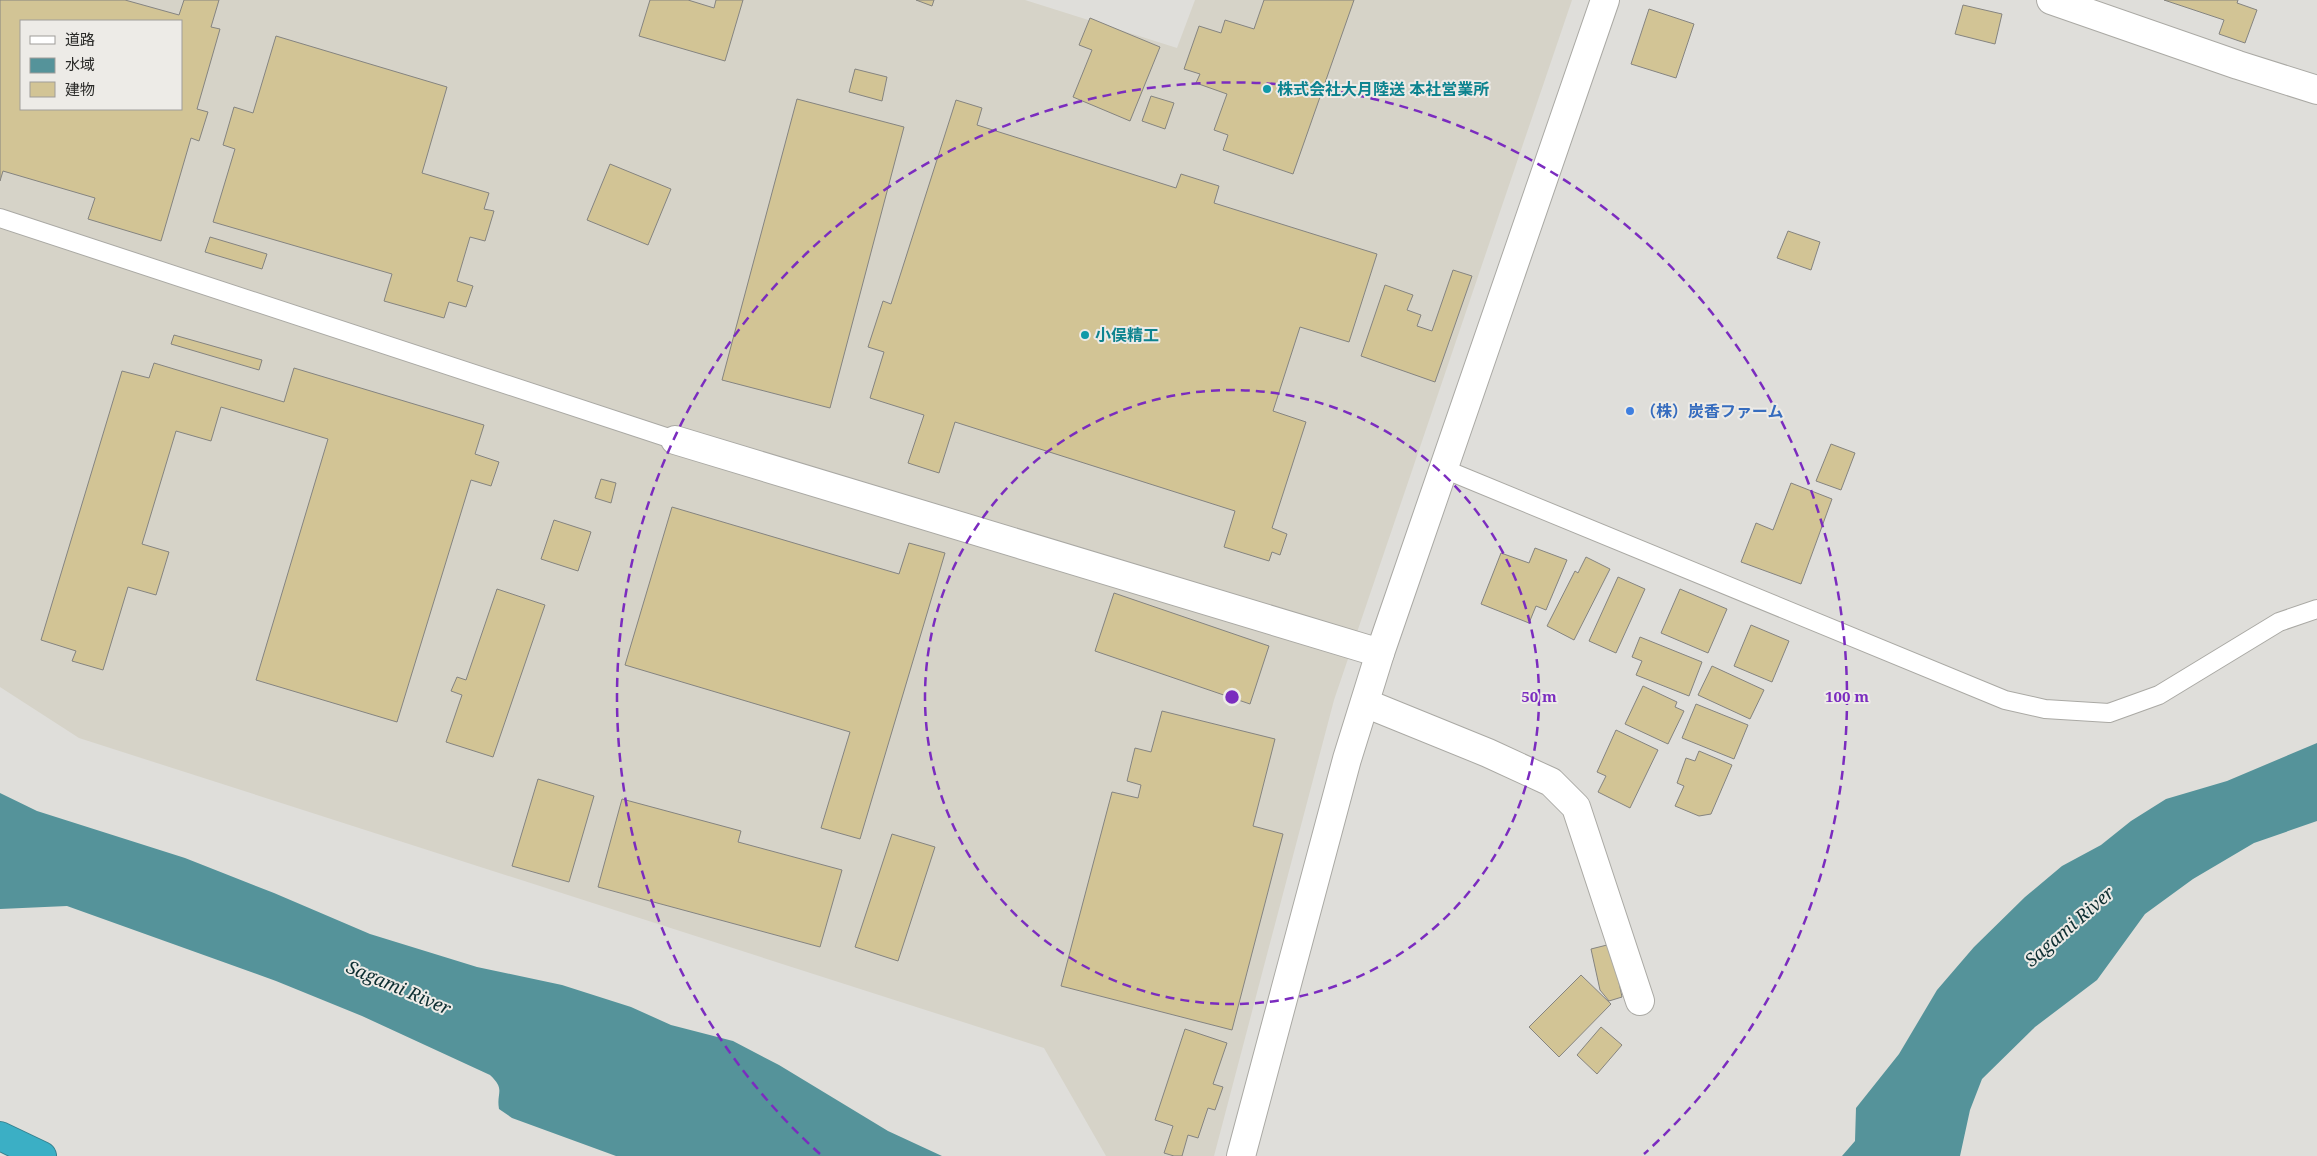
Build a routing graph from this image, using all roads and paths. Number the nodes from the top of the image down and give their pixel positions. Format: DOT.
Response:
graph roads {
  1 [pos="1605,0"];
  2 [pos="2051,0"];
  3 [pos="2317,90"];
  4 [pos="0,218"];
  5 [pos="675,440"];
  6 [pos="1444,469"];
  7 [pos="2317,609"];
  8 [pos="1380,653"];
  9 [pos="1365,703"];
  10 [pos="1640,1002"];
  11 [pos="0,1136"];
  12 [pos="42,1156"];
  13 [pos="1241,1156"];
  1 -- 6 [label="street"];
  2 -- 3 [label="street"];
  4 -- 5 [label="lane"];
  5 -- 8 [label="street"];
  6 -- 7 [label="lane"];
  6 -- 8 [label="street"];
  8 -- 9 [label="street"];
  9 -- 10 [label="street"];
  9 -- 13 [label="street"];
  11 -- 12 [label="highway"];
}
